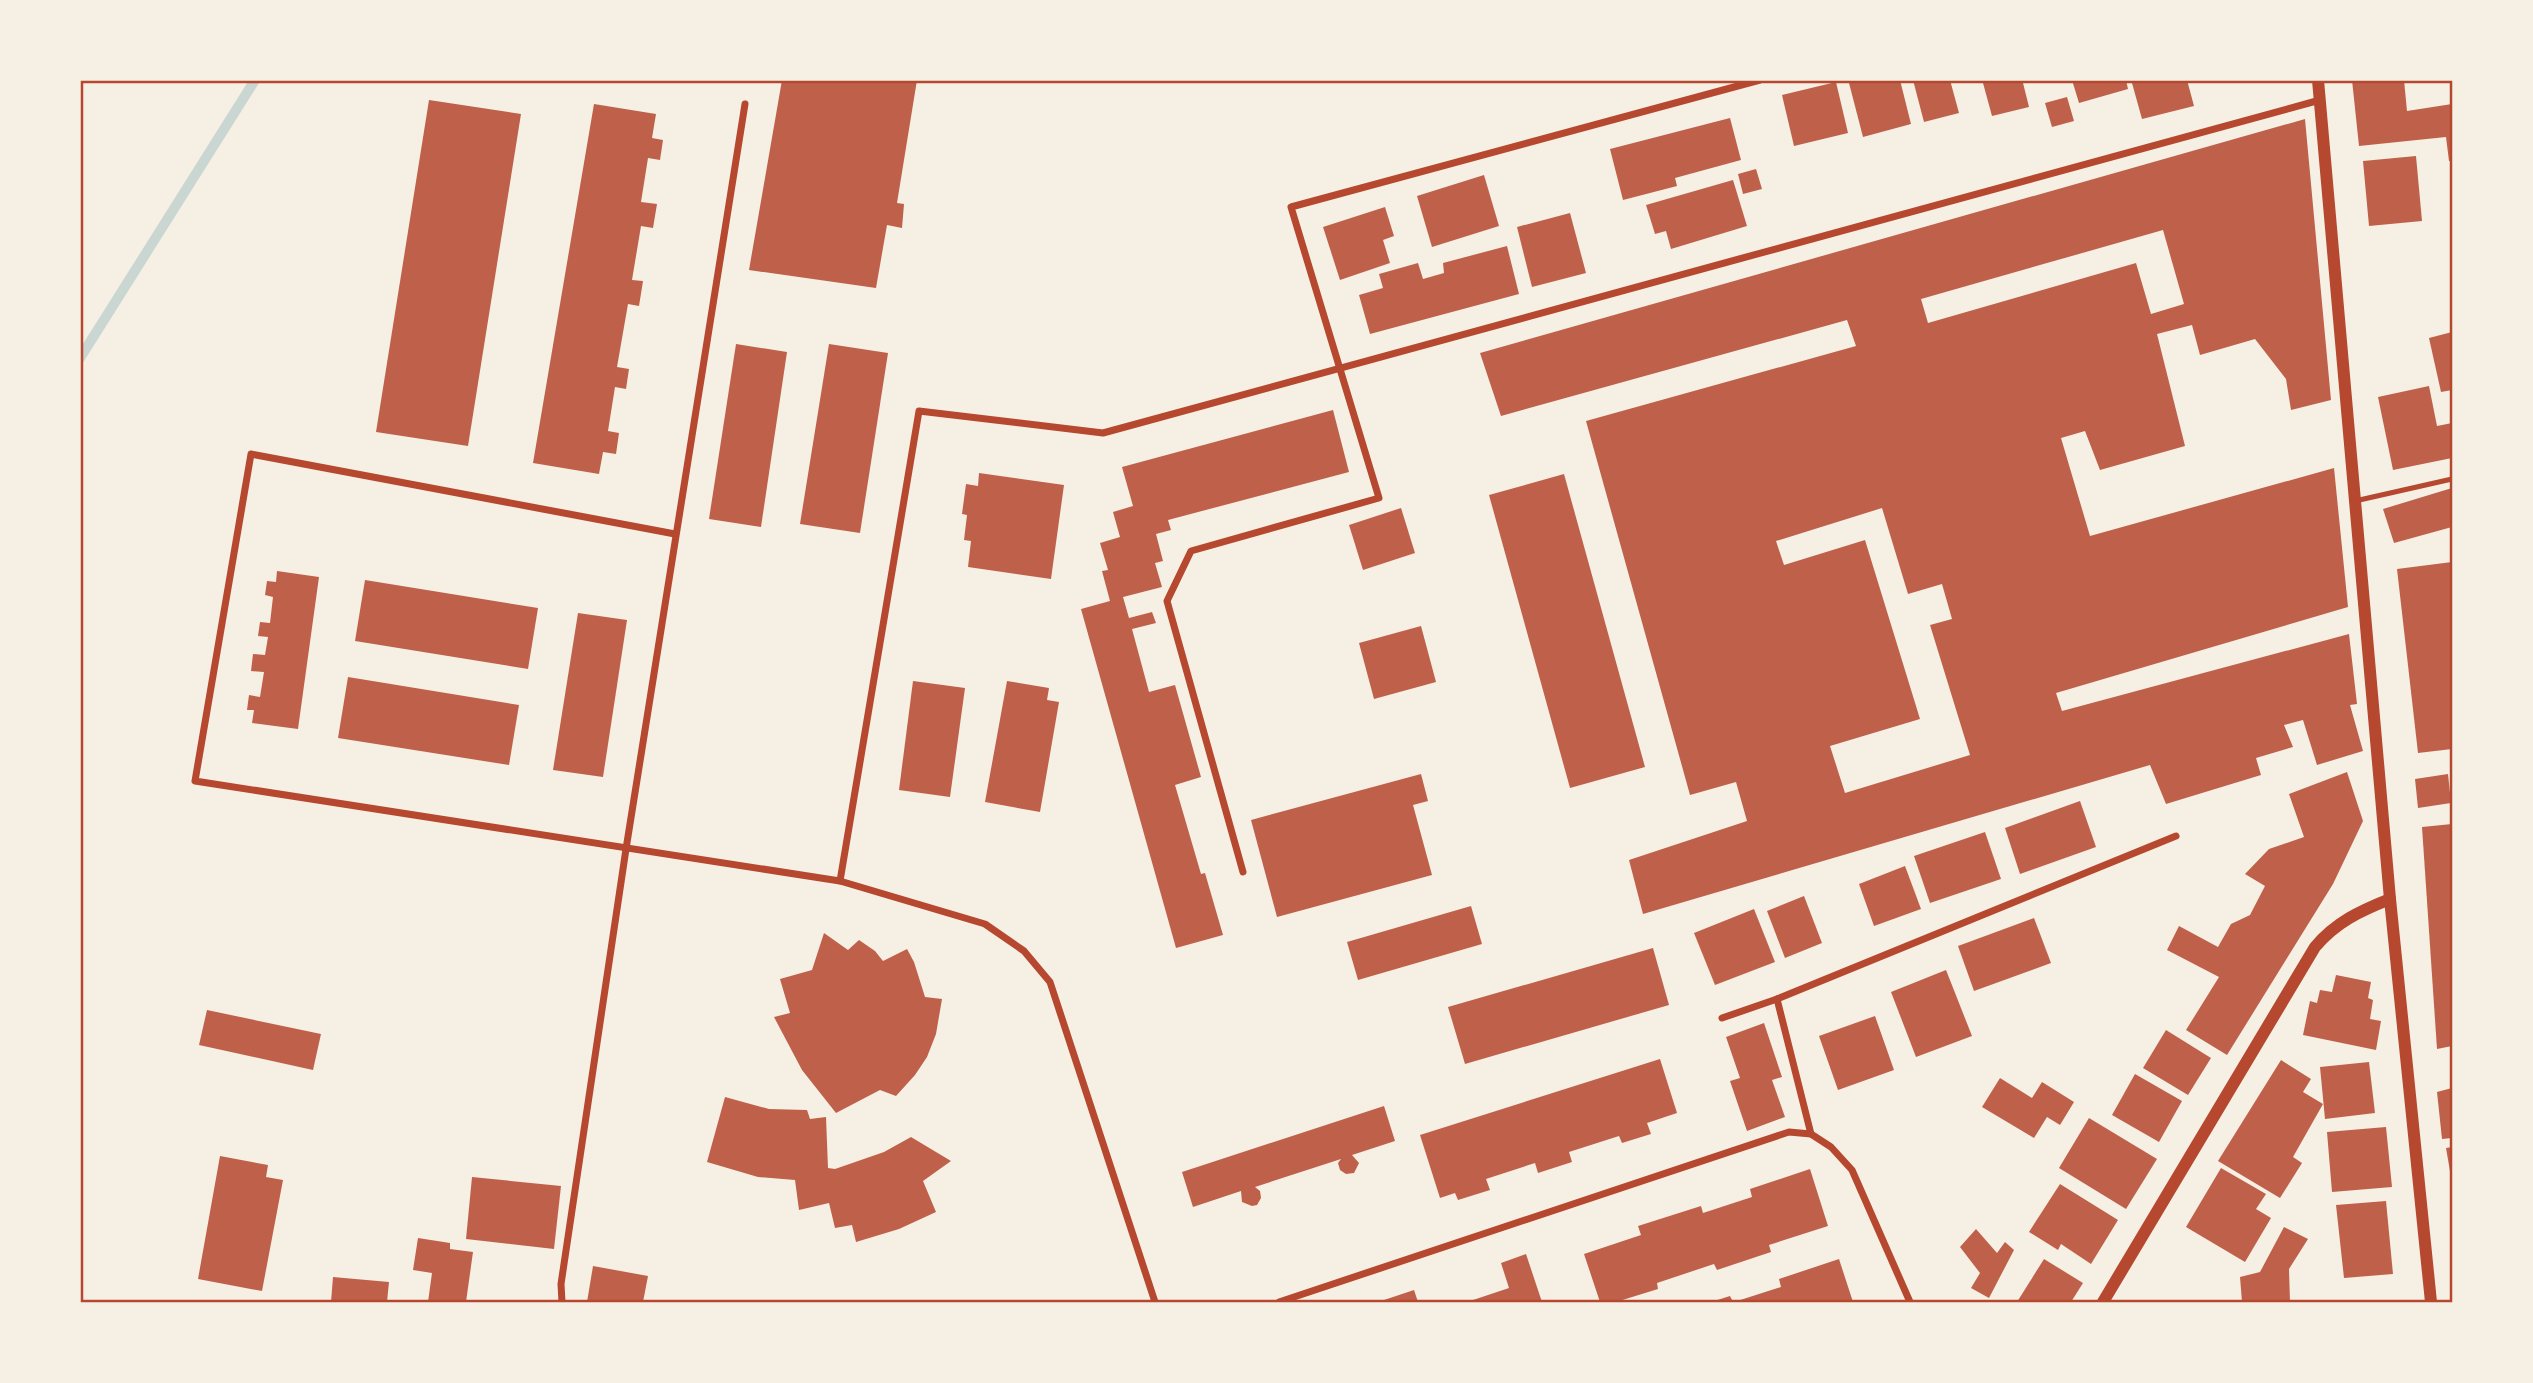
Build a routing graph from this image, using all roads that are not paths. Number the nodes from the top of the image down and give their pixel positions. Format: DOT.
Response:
graph roads {
  1 [pos="1760,80"];
  2 [pos="2318,80"];
  3 [pos="1740,83"];
  4 [pos="2320,100"];
  5 [pos="745,104"];
  6 [pos="1340,369"];
  7 [pos="2452,479"];
  8 [pos="2355,501"];
  9 [pos="675,534"];
  10 [pos="2176,836"];
  11 [pos="626,849"];
  12 [pos="1243,872"];
  13 [pos="840,881"];
  14 [pos="2390,900"];
  15 [pos="1777,999"];
  16 [pos="1723,1018"];
  17 [pos="1811,1134"];
  18 [pos="562,1303"];
  19 [pos="1155,1303"];
  20 [pos="1279,1303"];
  21 [pos="1910,1303"];
  22 [pos="2103,1303"];
  23 [pos="2431,1303"];
  1 -- 3 [label="street"];
  2 -- 4 [label="street"];
  3 -- 6 [label="street"];
  4 -- 6 [label="street"];
  4 -- 8 [label="street"];
  5 -- 9 [label="street"];
  6 -- 12 [label="street"];
  6 -- 13 [label="street"];
  7 -- 8 [label="lane"];
  8 -- 14 [label="street"];
  9 -- 11 [label="street"];
  9 -- 11 [label="street"];
  10 -- 15 [label="street"];
  11 -- 13 [label="street"];
  11 -- 18 [label="street"];
  13 -- 19 [label="street"];
  14 -- 22 [label="street"];
  14 -- 23 [label="street"];
  15 -- 16 [label="street"];
  15 -- 17 [label="street"];
  17 -- 20 [label="street"];
  17 -- 21 [label="street"];
}
